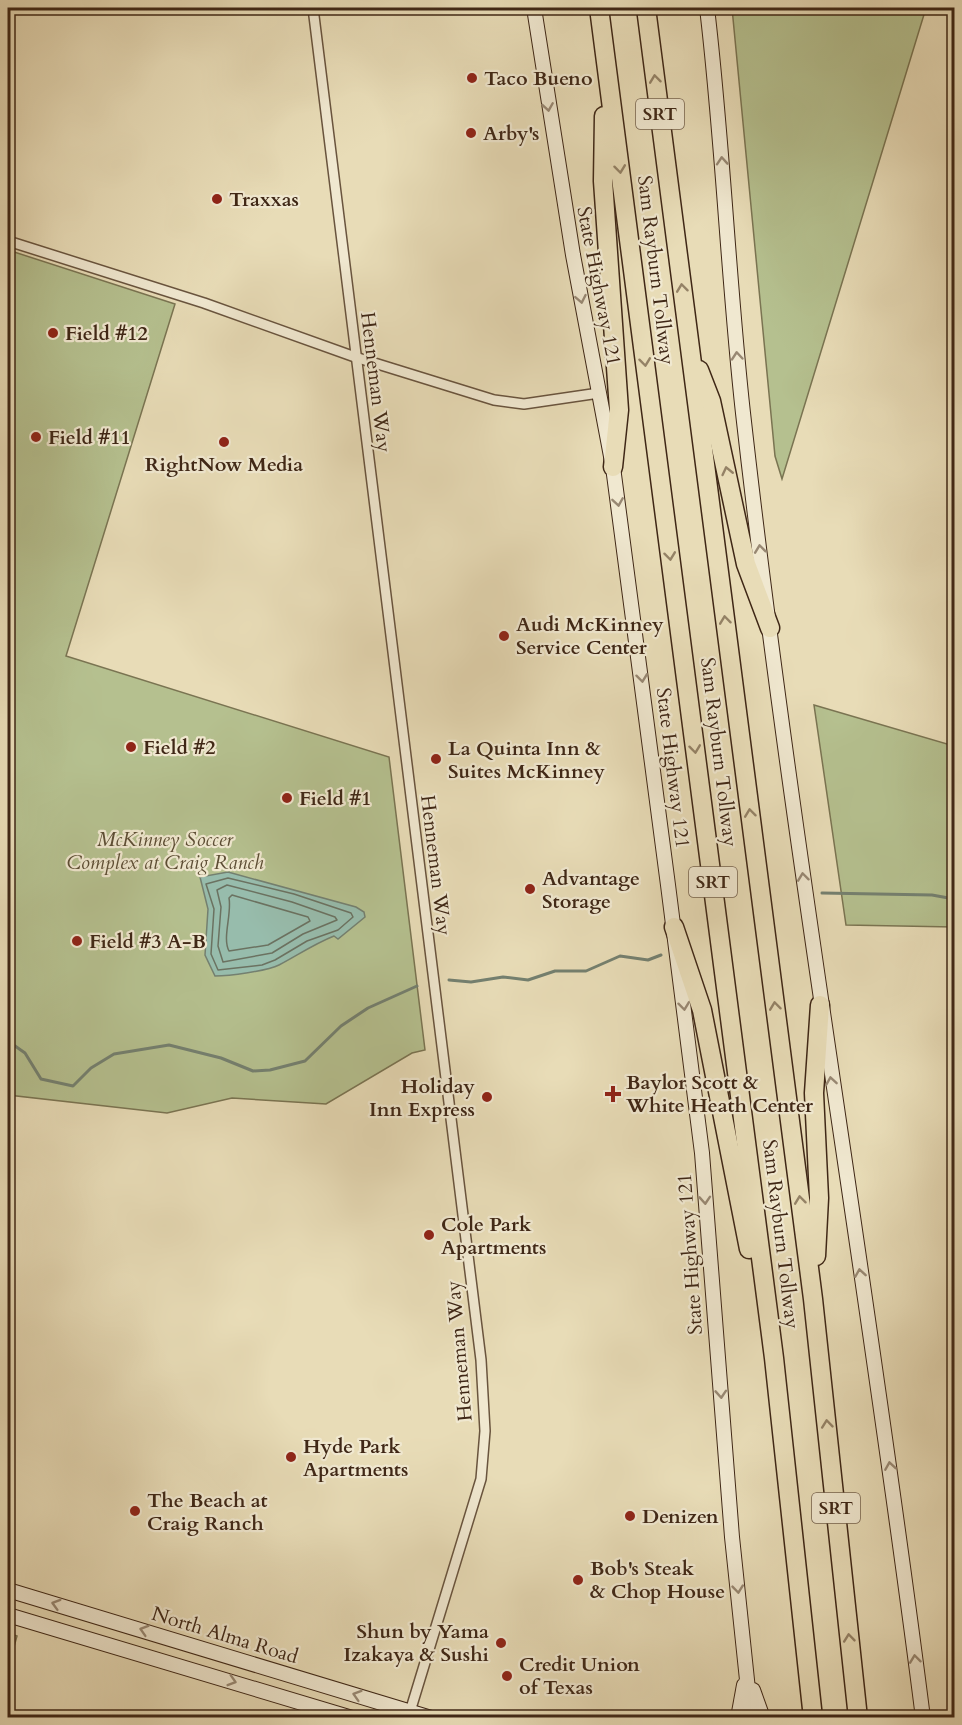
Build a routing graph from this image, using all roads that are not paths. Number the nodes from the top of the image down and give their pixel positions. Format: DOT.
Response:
graph roads {
  1 [pos="313,8"];
  2 [pos="534,8"];
  3 [pos="599,8"];
  4 [pos="646,8"];
  5 [pos="707,8"];
  6 [pos="604,48"];
  7 [pos="8,241"];
  8 [pos="689,346"];
  9 [pos="355,357"];
  10 [pos="599,393"];
  11 [pos="613,466"];
  12 [pos="771,628"];
  13 [pos="674,927"];
  14 [pos="820,1005"];
  15 [pos="813,1299"];
  16 [pos="774,1358"];
  17 [pos="8,1590"];
  18 [pos="8,1615"];
  19 [pos="183,1642"];
  20 [pos="176,1664"];
  21 [pos="747,1671"];
  22 [pos="410,1714"];
  23 [pos="352,1718"];
  24 [pos="431,1718"];
  25 [pos="738,1718"];
  26 [pos="751,1718"];
  27 [pos="763,1718"];
  28 [pos="813,1718"];
  29 [pos="858,1718"];
  30 [pos="923,1718"];
  1 -- 9 [label="street, Henneman Way"];
  2 -- 10 [label="main road, State Highway 121, one-way"];
  3 -- 6 [label="highway, Sam Rayburn Tollway / SRT"];
  8 -- 4 [label="highway, Sam Rayburn Tollway / SRT, one-way"];
  12 -- 5 [label="main road, one-way"];
  6 -- 11 [label="highway"];
  6 -- 16 [label="highway, Sam Rayburn Tollway / SRT, one-way"];
  7 -- 9 [label="street"];
  12 -- 8 [label="highway, one-way"];
  15 -- 8 [label="highway, Sam Rayburn Tollway / SRT, one-way"];
  9 -- 10 [label="street"];
  9 -- 22 [label="street, Henneman Way"];
  10 -- 11 [label="main road, State Highway 121"];
  11 -- 13 [label="main road, State Highway 121, one-way"];
  14 -- 12 [label="main road, one-way"];
  13 -- 16 [label="highway"];
  13 -- 21 [label="main road, State Highway 121, one-way"];
  14 -- 15 [label="highway"];
  30 -- 14 [label="main road, one-way"];
  29 -- 15 [label="highway, Sam Rayburn Tollway / SRT, one-way"];
  16 -- 28 [label="highway, Sam Rayburn Tollway / SRT"];
  19 -- 17 [label="main road, North Alma Road, one-way"];
  18 -- 20 [label="main road"];
  19 -- 20 [label="main road"];
  22 -- 19 [label="main road, North Alma Road, one-way"];
  20 -- 23 [label="main road, one-way"];
  21 -- 25 [label="main road"];
  21 -- 26 [label="main road, State Highway 121"];
  21 -- 27 [label="main road"];
  22 -- 24 [label="main road, North Alma Road"];
}
